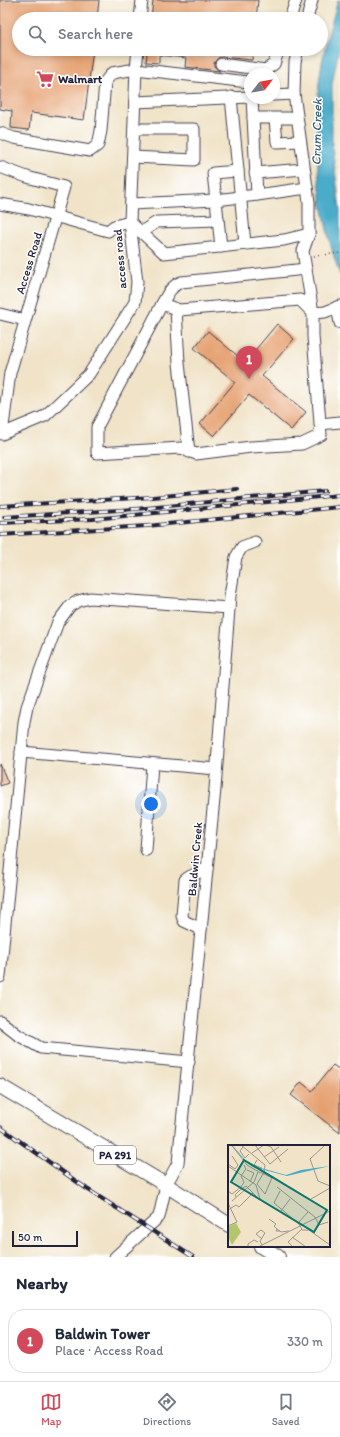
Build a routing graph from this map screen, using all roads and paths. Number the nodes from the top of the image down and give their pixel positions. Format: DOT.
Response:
graph roads {
  1 [pos="142,0"];
  2 [pos="296,0"];
  3 [pos="312,0"];
  4 [pos="141,12"];
  5 [pos="292,12"];
  6 [pos="308,12"];
  7 [pos="137,56"];
  8 [pos="277,56"];
  9 [pos="296,56"];
  10 [pos="221,64"];
  11 [pos="244,68"];
  12 [pos="268,68"];
  13 [pos="136,69"];
  14 [pos="244,82"];
  15 [pos="294,94"];
  16 [pos="280,95"];
  17 [pos="231,97"];
  18 [pos="244,97"];
  19 [pos="135,102"];
  20 [pos="252,104"];
  21 [pos="253,118"];
  22 [pos="275,118"];
  23 [pos="297,118"];
  24 [pos="134,129"];
  25 [pos="0,133"];
  26 [pos="300,141"];
  27 [pos="133,157"];
  28 [pos="0,167"];
  29 [pos="304,169"];
  30 [pos="238,171"];
  31 [pos="255,173"];
  32 [pos="307,188"];
  33 [pos="257,196"];
  34 [pos="241,197"];
  35 [pos="216,200"];
  36 [pos="131,204"];
  37 [pos="1,206"];
  38 [pos="56,217"];
  39 [pos="218,220"];
  40 [pos="130,222"];
  41 [pos="141,232"];
  42 [pos="309,234"];
  43 [pos="245,244"];
  44 [pos="221,247"];
  45 [pos="340,253"];
  46 [pos="304,256"];
  47 [pos="306,269"];
  48 [pos="162,304"];
  49 [pos="338,306"];
  50 [pos="176,309"];
  51 [pos="313,313"];
  52 [pos="0,314"];
  53 [pos="25,320"];
  54 [pos="340,323"];
  55 [pos="340,422"];
  56 [pos="321,430"];
  57 [pos="2,434"];
  58 [pos="189,452"];
  59 [pos="255,542"];
  60 [pos="229,608"];
  61 [pos="21,752"];
  62 [pos="152,764"];
  63 [pos="216,770"];
  64 [pos="146,850"];
  65 [pos="207,868"];
  66 [pos="201,929"];
  67 [pos="0,977"];
  68 [pos="0,1021"];
  69 [pos="189,1062"];
  70 [pos="0,1086"];
  71 [pos="166,1185"];
  72 [pos="228,1224"];
  73 [pos="263,1247"];
  74 [pos="115,1257"];
  75 [pos="278,1257"];
  1 -- 4 [label="street"];
  2 -- 5 [label="street"];
  3 -- 6 [label="street"];
  7 -- 13 [label="street, access road"];
  8 -- 12 [label="street"];
  9 -- 15 [label="street"];
  10 -- 11 [label="street"];
  13 -- 14 [label="street"];
  13 -- 19 [label="street, access road"];
  13 -- 25 [label="street"];
  15 -- 16 [label="street"];
  15 -- 23 [label="street"];
  17 -- 18 [label="street"];
  17 -- 19 [label="street"];
  17 -- 30 [label="street"];
  19 -- 24 [label="street, access road"];
  20 -- 21 [label="street"];
  21 -- 22 [label="street"];
  21 -- 31 [label="street"];
  22 -- 23 [label="street"];
  22 -- 26 [label="street"];
  23 -- 26 [label="street"];
  24 -- 27 [label="street, access road"];
  24 -- 27 [label="street"];
  26 -- 29 [label="street"];
  27 -- 36 [label="street, access road"];
  28 -- 38 [label="street, Access Road"];
  29 -- 31 [label="street"];
  29 -- 32 [label="street"];
  30 -- 34 [label="street"];
  30 -- 35 [label="street"];
  31 -- 33 [label="street"];
  32 -- 33 [label="street"];
  32 -- 42 [label="street"];
  33 -- 34 [label="street"];
  34 -- 35 [label="street"];
  34 -- 43 [label="street"];
  35 -- 36 [label="street"];
  35 -- 39 [label="street"];
  36 -- 40 [label="street, access road"];
  37 -- 38 [label="street"];
  38 -- 40 [label="street"];
  38 -- 53 [label="street, Access Road"];
  39 -- 41 [label="street"];
  39 -- 44 [label="street"];
  40 -- 41 [label="street, Access Road"];
  40 -- 57 [label="street, access road"];
  41 -- 44 [label="street, Access Road"];
  42 -- 43 [label="street, Access Road"];
  42 -- 46 [label="street"];
  43 -- 44 [label="street, Access Road"];
  45 -- 46 [label="path"];
  46 -- 47 [label="street"];
  47 -- 48 [label="street"];
  47 -- 51 [label="street"];
  48 -- 50 [label="street"];
  48 -- 58 [label="street"];
  49 -- 51 [label="street"];
  49 -- 54 [label="street"];
  50 -- 51 [label="street"];
  50 -- 58 [label="street"];
  51 -- 56 [label="street"];
  52 -- 53 [label="street"];
  53 -- 57 [label="street, Access Road"];
  55 -- 56 [label="street"];
  56 -- 58 [label="street"];
  59 -- 60 [label="street, Baldwin Creek"];
  60 -- 61 [label="street"];
  60 -- 63 [label="street, Baldwin Creek"];
  61 -- 62 [label="street"];
  61 -- 67 [label="street"];
  62 -- 63 [label="street"];
  62 -- 64 [label="street"];
  63 -- 65 [label="street, Baldwin Creek"];
  65 -- 66 [label="street, Baldwin Creek"];
  65 -- 66 [label="street"];
  66 -- 69 [label="street, Baldwin Creek"];
  68 -- 69 [label="street"];
  69 -- 71 [label="street, Baldwin Creek"];
  70 -- 71 [label="main road, PA 291"];
  71 -- 72 [label="main road, PA 291"];
  71 -- 74 [label="street, Baldwin Creek"];
  73 -- 75 [label="main road"];
}
